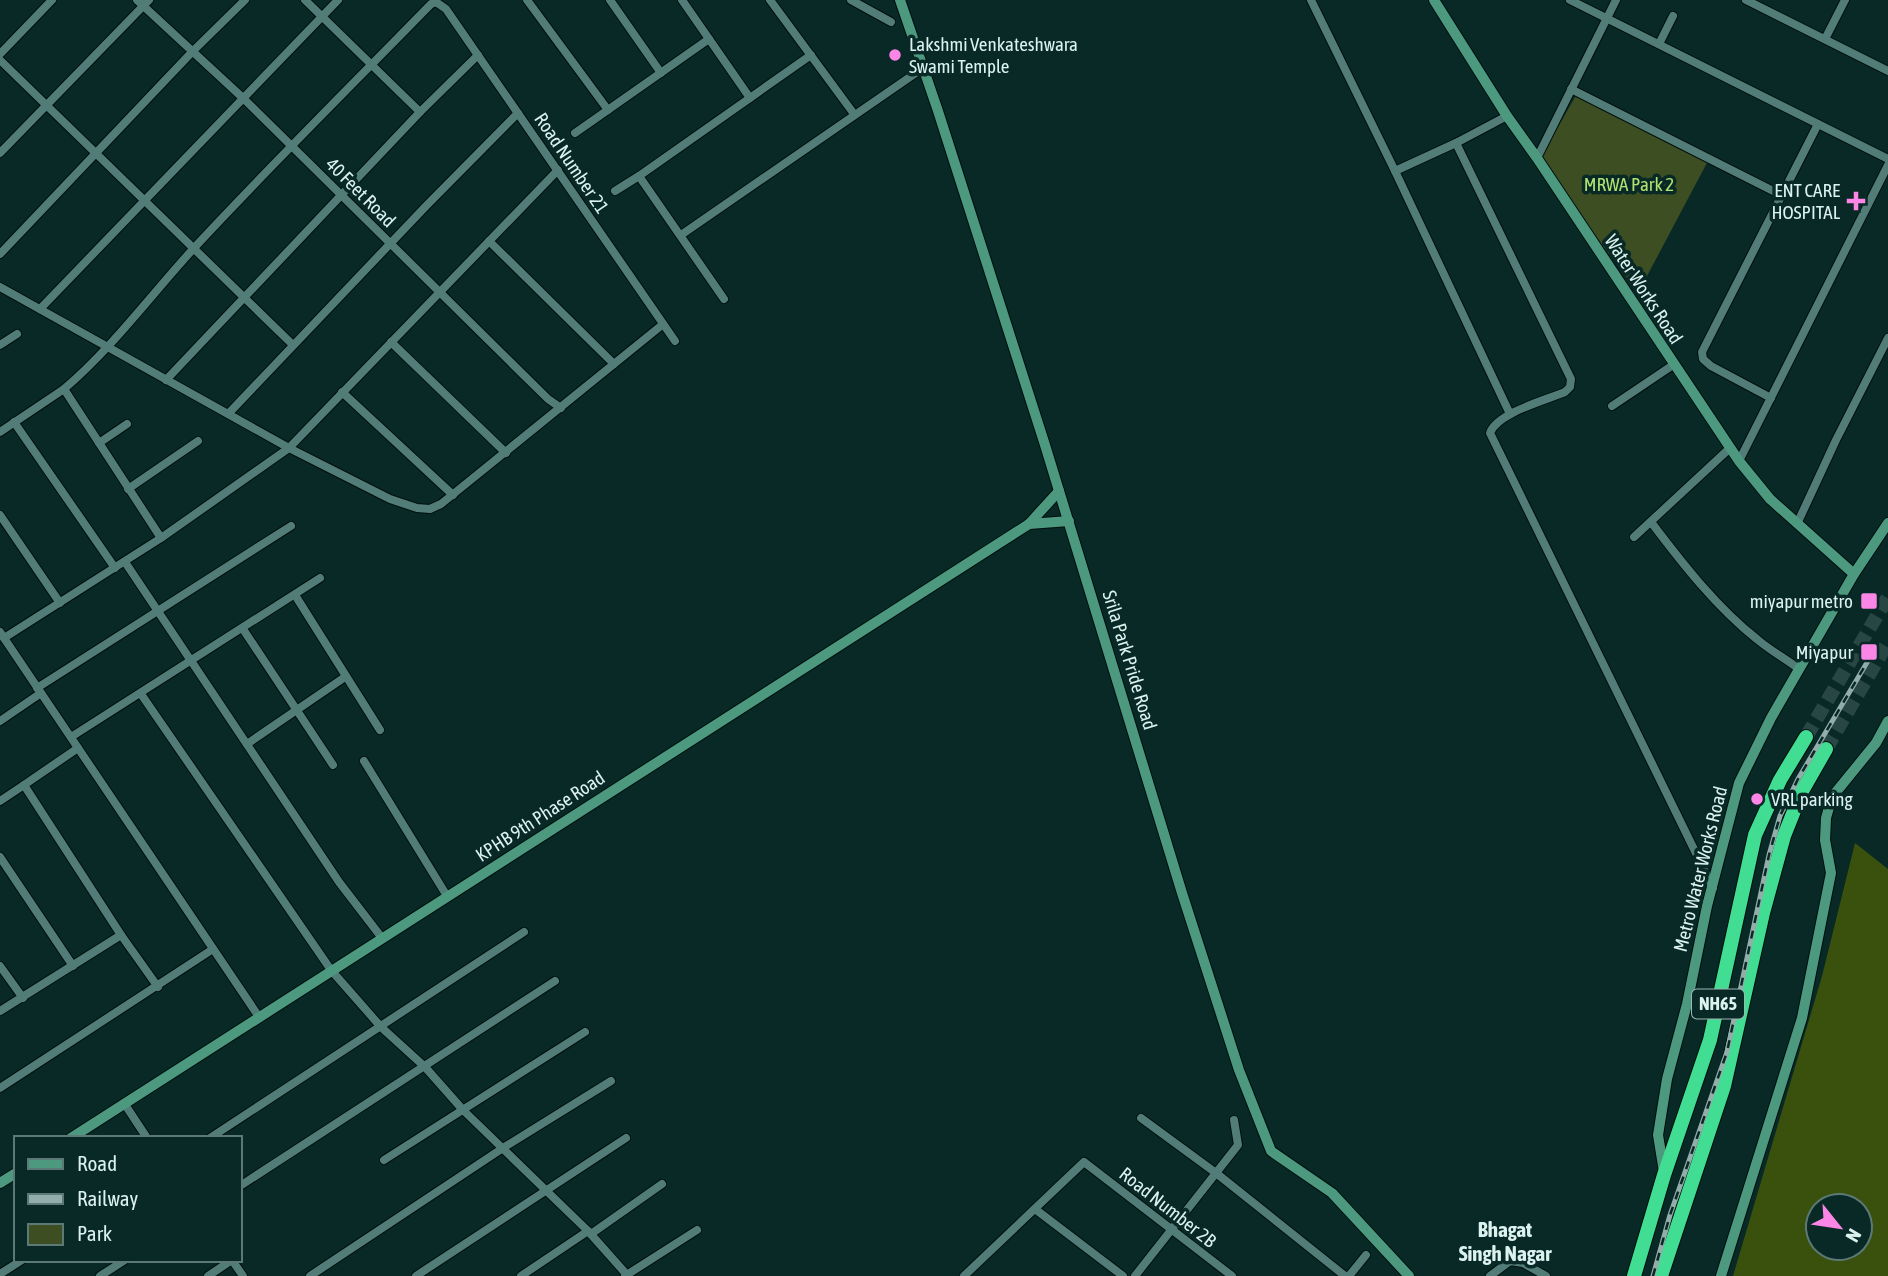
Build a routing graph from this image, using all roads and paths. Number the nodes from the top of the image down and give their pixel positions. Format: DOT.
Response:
graph roads {
  1 [pos="52,0"];
  2 [pos="244,0"];
  3 [pos="305,0"];
  4 [pos="338,0"];
  5 [pos="527,0"];
  6 [pos="610,0"];
  7 [pos="682,0"];
  8 [pos="770,0"];
  9 [pos="851,0"];
  10 [pos="900,0"];
  11 [pos="1311,0"];
  12 [pos="1434,0"];
  13 [pos="1570,0"];
  14 [pos="1616,0"];
  15 [pos="1745,0"];
  16 [pos="1845,0"];
  17 [pos="143,2"];
  18 [pos="322,16"];
  19 [pos="1673,16"];
  20 [pos="1607,19"];
  21 [pos="891,22"];
  22 [pos="709,39"];
  23 [pos="1825,40"];
  24 [pos="1659,44"];
  25 [pos="192,52"];
  26 [pos="0,54"];
  27 [pos="478,55"];
  28 [pos="811,55"];
  29 [pos="0,60"];
  30 [pos="372,65"];
  31 [pos="923,68"];
  32 [pos="1888,71"];
  33 [pos="661,73"];
  34 [pos="1571,89"];
  35 [pos="750,98"];
  36 [pos="244,99"];
  37 [pos="47,105"];
  38 [pos="608,110"];
  39 [pos="420,112"];
  40 [pos="518,113"];
  41 [pos="854,114"];
  42 [pos="1507,116"];
  43 [pos="1818,124"];
  44 [pos="575,133"];
  45 [pos="1456,143"];
  46 [pos="292,146"];
  47 [pos="0,153"];
  48 [pos="96,153"];
  49 [pos="1537,158"];
  50 [pos="1888,159"];
  51 [pos="1888,165"];
  52 [pos="558,170"];
  53 [pos="1395,171"];
  54 [pos="639,176"];
  55 [pos="615,191"];
  56 [pos="341,195"];
  57 [pos="1781,195"];
  58 [pos="145,201"];
  59 [pos="681,235"];
  60 [pos="489,241"];
  61 [pos="390,243"];
  62 [pos="194,248"];
  63 [pos="0,254"];
  64 [pos="0,287"];
  65 [pos="439,292"];
  66 [pos="244,297"];
  67 [pos="724,299"];
  68 [pos="40,309"];
  69 [pos="662,325"];
  70 [pos="17,334"];
  71 [pos="1888,338"];
  72 [pos="675,341"];
  73 [pos="391,342"];
  74 [pos="0,345"];
  75 [pos="293,345"];
  76 [pos="106,346"];
  77 [pos="614,364"];
  78 [pos="1673,365"];
  79 [pos="166,380"];
  80 [pos="64,389"];
  81 [pos="342,392"];
  82 [pos="1770,398"];
  83 [pos="1612,406"];
  84 [pos="561,408"];
  85 [pos="229,413"];
  86 [pos="1510,414"];
  87 [pos="14,422"];
  88 [pos="127,424"];
  89 [pos="0,432"];
  90 [pos="198,441"];
  91 [pos="99,443"];
  92 [pos="289,448"];
  93 [pos="1730,448"];
  94 [pos="506,453"];
  95 [pos="1739,461"];
  96 [pos="128,489"];
  97 [pos="1059,491"];
  98 [pos="453,495"];
  99 [pos="0,515"];
  100 [pos="1069,521"];
  101 [pos="1651,522"];
  102 [pos="1888,523"];
  103 [pos="1029,524"];
  104 [pos="1797,524"];
  105 [pos="290,526"];
  106 [pos="1634,537"];
  107 [pos="161,538"];
  108 [pos="125,562"];
  109 [pos="115,568"];
  110 [pos="1854,574"];
  111 [pos="320,578"];
  112 [pos="295,595"];
  113 [pos="60,603"];
  114 [pos="158,612"];
  115 [pos="243,629"];
  116 [pos="2,635"];
  117 [pos="191,662"];
  118 [pos="1799,669"];
  119 [pos="345,677"];
  120 [pos="39,690"];
  121 [pos="141,694"];
  122 [pos="296,711"];
  123 [pos="0,720"];
  124 [pos="1888,721"];
  125 [pos="380,730"];
  126 [pos="71,737"];
  127 [pos="1806,737"];
  128 [pos="247,744"];
  129 [pos="78,748"];
  130 [pos="1826,749"];
  131 [pos="364,761"];
  132 [pos="333,765"];
  133 [pos="23,785"];
  134 [pos="0,801"];
  135 [pos="0,857"];
  136 [pos="1713,888"];
  137 [pos="447,896"];
  138 [pos="524,932"];
  139 [pos="121,935"];
  140 [pos="382,938"];
  141 [pos="213,949"];
  142 [pos="74,965"];
  143 [pos="0,966"];
  144 [pos="331,970"];
  145 [pos="555,981"];
  146 [pos="158,987"];
  147 [pos="23,998"];
  148 [pos="0,1011"];
  149 [pos="259,1017"];
  150 [pos="1713,1026"];
  151 [pos="381,1027"];
  152 [pos="1737,1031"];
  153 [pos="585,1032"];
  154 [pos="425,1067"];
  155 [pos="611,1081"];
  156 [pos="0,1088"];
  157 [pos="124,1103"];
  158 [pos="463,1110"];
  159 [pos="1141,1118"];
  160 [pos="1234,1120"];
  161 [pos="74,1136"];
  162 [pos="146,1136"];
  163 [pos="214,1136"];
  164 [pos="626,1138"];
  165 [pos="503,1147"];
  166 [pos="384,1160"];
  167 [pos="1216,1173"];
  168 [pos="1664,1175"];
  169 [pos="662,1184"];
  170 [pos="242,1185"];
  171 [pos="545,1190"];
  172 [pos="1035,1209"];
  173 [pos="697,1230"];
  174 [pos="1172,1230"];
  175 [pos="590,1233"];
  176 [pos="1366,1255"];
  177 [pos="19,1262"];
  178 [pos="122,1262"];
  179 [pos="229,1262"];
  180 [pos="0,1274"];
  181 [pos="100,1276"];
  182 [pos="208,1276"];
  183 [pos="310,1276"];
  184 [pos="416,1276"];
  185 [pos="521,1276"];
  186 [pos="626,1276"];
  187 [pos="964,1276"];
  188 [pos="1123,1276"];
  189 [pos="1136,1276"];
  190 [pos="1232,1276"];
  191 [pos="1347,1276"];
  192 [pos="1409,1276"];
  193 [pos="1490,1276"];
  194 [pos="1546,1276"];
  195 [pos="1634,1276"];
  196 [pos="1661,1276"];
  197 [pos="1721,1276"];
  1 -- 26 [label="street"];
  2 -- 25 [label="street"];
  3 -- 18 [label="street"];
  4 -- 18 [label="street"];
  5 -- 38 [label="street"];
  6 -- 33 [label="street"];
  7 -- 22 [label="street"];
  8 -- 28 [label="street"];
  9 -- 21 [label="street"];
  10 -- 31 [label="street, Srila Park Pride Road"];
  11 -- 53 [label="street"];
  12 -- 42 [label="street, Water Works Road"];
  13 -- 20 [label="street"];
  14 -- 20 [label="street"];
  15 -- 23 [label="street"];
  16 -- 23 [label="street"];
  17 -- 25 [label="street, 40 Feet Road"];
  17 -- 37 [label="street"];
  18 -- 30 [label="street"];
  18 -- 36 [label="street"];
  19 -- 24 [label="street"];
  20 -- 24 [label="street"];
  20 -- 34 [label="street"];
  22 -- 33 [label="street"];
  22 -- 35 [label="street"];
  23 -- 32 [label="street"];
  24 -- 43 [label="street"];
  25 -- 36 [label="street, 40 Feet Road"];
  25 -- 48 [label="street"];
  27 -- 30 [label="street, Road Number 21"];
  27 -- 39 [label="street"];
  27 -- 40 [label="street, Road Number 21"];
  28 -- 35 [label="street"];
  28 -- 41 [label="street"];
  29 -- 37 [label="street"];
  30 -- 39 [label="street"];
  30 -- 46 [label="street"];
  31 -- 41 [label="street"];
  31 -- 97 [label="street, Srila Park Pride Road"];
  33 -- 38 [label="street"];
  34 -- 49 [label="street"];
  34 -- 57 [label="street"];
  35 -- 54 [label="street"];
  36 -- 46 [label="street, 40 Feet Road"];
  36 -- 58 [label="street"];
  37 -- 47 [label="street"];
  37 -- 48 [label="street"];
  38 -- 44 [label="street"];
  39 -- 56 [label="street"];
  40 -- 52 [label="street, Road Number 21"];
  40 -- 61 [label="street"];
  41 -- 59 [label="street"];
  42 -- 45 [label="street"];
  42 -- 49 [label="street, Water Works Road"];
  43 -- 50 [label="street"];
  43 -- 57 [label="street"];
  45 -- 53 [label="street"];
  45 -- 86 [label="street"];
  46 -- 56 [label="street, 40 Feet Road"];
  46 -- 62 [label="street"];
  48 -- 58 [label="street"];
  48 -- 63 [label="street"];
  49 -- 78 [label="street, Water Works Road"];
  51 -- 82 [label="street"];
  52 -- 60 [label="street"];
  52 -- 69 [label="street, Road Number 21"];
  53 -- 86 [label="street"];
  54 -- 55 [label="street"];
  54 -- 59 [label="street"];
  56 -- 61 [label="street, 40 Feet Road"];
  56 -- 66 [label="street"];
  57 -- 82 [label="street"];
  58 -- 62 [label="street"];
  58 -- 68 [label="street"];
  59 -- 67 [label="street"];
  60 -- 65 [label="street"];
  60 -- 77 [label="street"];
  61 -- 65 [label="street, 40 Feet Road"];
  61 -- 75 [label="street"];
  62 -- 66 [label="street"];
  62 -- 76 [label="street"];
  64 -- 68 [label="street"];
  65 -- 73 [label="street"];
  65 -- 84 [label="street, 40 Feet Road"];
  66 -- 75 [label="street"];
  66 -- 79 [label="street"];
  68 -- 76 [label="street"];
  69 -- 72 [label="street, Road Number 21"];
  69 -- 77 [label="street"];
  70 -- 74 [label="street"];
  71 -- 104 [label="street"];
  73 -- 81 [label="street"];
  73 -- 94 [label="street"];
  75 -- 85 [label="street"];
  76 -- 79 [label="street"];
  76 -- 80 [label="street"];
  77 -- 84 [label="street"];
  78 -- 83 [label="street"];
  78 -- 93 [label="street, Water Works Road"];
  79 -- 85 [label="street"];
  80 -- 87 [label="street"];
  80 -- 91 [label="street"];
  81 -- 92 [label="street"];
  81 -- 98 [label="street"];
  82 -- 95 [label="street"];
  84 -- 94 [label="street"];
  85 -- 92 [label="street"];
  86 -- 136 [label="street"];
  87 -- 89 [label="street"];
  87 -- 109 [label="street"];
  88 -- 91 [label="street"];
  90 -- 96 [label="street"];
  91 -- 96 [label="street"];
  92 -- 98 [label="street"];
  92 -- 107 [label="street"];
  93 -- 95 [label="street, Water Works Road"];
  93 -- 101 [label="street"];
  94 -- 98 [label="street"];
  95 -- 104 [label="street, Water Works Road"];
  96 -- 107 [label="street"];
  97 -- 100 [label="street, Srila Park Pride Road"];
  97 -- 103 [label="street, KPHB 9th Phase Road"];
  99 -- 113 [label="street"];
  100 -- 103 [label="street, KPHB 9th Phase Road"];
  100 -- 192 [label="street, Srila Park Pride Road"];
  101 -- 106 [label="street"];
  101 -- 118 [label="street"];
  102 -- 110 [label="street, Metro Water Works Road"];
  103 -- 137 [label="street, KPHB 9th Phase Road"];
  104 -- 110 [label="street, Water Works Road"];
  105 -- 114 [label="street"];
  107 -- 108 [label="street"];
  108 -- 109 [label="street"];
  108 -- 114 [label="street"];
  109 -- 113 [label="street"];
  110 -- 118 [label="street, Metro Water Works Road"];
  111 -- 112 [label="street"];
  112 -- 115 [label="street"];
  112 -- 119 [label="street"];
  113 -- 116 [label="street"];
  114 -- 117 [label="street"];
  114 -- 120 [label="street"];
  115 -- 117 [label="street"];
  115 -- 122 [label="street"];
  116 -- 120 [label="street"];
  117 -- 121 [label="street"];
  117 -- 128 [label="street"];
  118 -- 136 [label="street, Metro Water Works Road"];
  119 -- 122 [label="street"];
  119 -- 125 [label="street"];
  120 -- 123 [label="street"];
  120 -- 126 [label="street"];
  121 -- 126 [label="street"];
  121 -- 144 [label="street"];
  122 -- 128 [label="street"];
  122 -- 132 [label="street"];
  124 -- 197 [label="street"];
  126 -- 129 [label="street"];
  127 -- 150 [label="highway, NH65"];
  128 -- 140 [label="street"];
  129 -- 133 [label="street"];
  129 -- 141 [label="street"];
  130 -- 152 [label="highway, NH65"];
  131 -- 137 [label="street"];
  133 -- 134 [label="street"];
  133 -- 139 [label="street"];
  135 -- 142 [label="street"];
  136 -- 168 [label="street, Metro Water Works Road"];
  137 -- 140 [label="street, KPHB 9th Phase Road"];
  138 -- 151 [label="street"];
  139 -- 142 [label="street"];
  139 -- 146 [label="street"];
  140 -- 144 [label="street, KPHB 9th Phase Road"];
  141 -- 146 [label="street"];
  141 -- 149 [label="street"];
  142 -- 147 [label="street"];
  143 -- 147 [label="street"];
  144 -- 149 [label="street, KPHB 9th Phase Road"];
  144 -- 151 [label="street"];
  145 -- 154 [label="street"];
  146 -- 156 [label="street"];
  147 -- 148 [label="street"];
  149 -- 157 [label="street, KPHB 9th Phase Road"];
  150 -- 152 [label="highway"];
  150 -- 168 [label="highway, NH65"];
  151 -- 154 [label="street"];
  151 -- 163 [label="street"];
  152 -- 196 [label="highway, NH65"];
  153 -- 158 [label="street"];
  154 -- 158 [label="street"];
  154 -- 170 [label="street"];
  155 -- 165 [label="street"];
  157 -- 161 [label="street, KPHB 9th Phase Road"];
  157 -- 162 [label="street"];
  158 -- 165 [label="street"];
  158 -- 166 [label="street"];
  159 -- 167 [label="street"];
  160 -- 167 [label="street"];
  164 -- 171 [label="street"];
  165 -- 171 [label="street"];
  165 -- 183 [label="street"];
  167 -- 174 [label="street"];
  167 -- 191 [label="street"];
  168 -- 195 [label="highway, NH65"];
  169 -- 175 [label="street"];
  171 -- 175 [label="street"];
  171 -- 184 [label="street"];
  172 -- 174 [label="street, Road Number 2B"];
  172 -- 187 [label="street"];
  172 -- 188 [label="street"];
  173 -- 186 [label="street"];
  174 -- 189 [label="street"];
  174 -- 190 [label="street, Road Number 2B"];
  175 -- 185 [label="street"];
  175 -- 186 [label="street"];
  176 -- 191 [label="street"];
  177 -- 180 [label="street"];
  178 -- 181 [label="street"];
  179 -- 182 [label="street"];
  193 -- 194 [label="street"];
}
